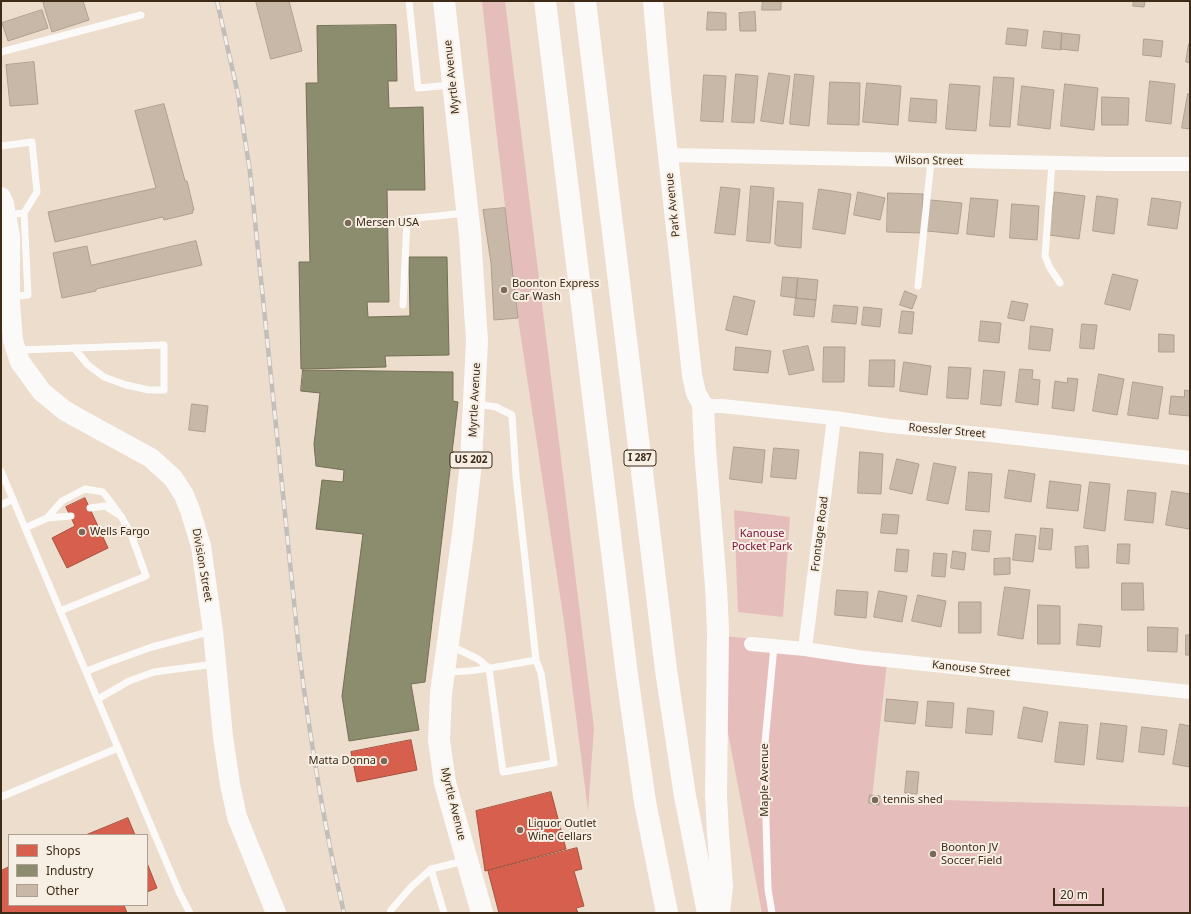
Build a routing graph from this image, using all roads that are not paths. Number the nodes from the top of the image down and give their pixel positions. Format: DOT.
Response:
graph roads {
  1 [pos="409,1"];
  2 [pos="444,1"];
  3 [pos="545,1"];
  4 [pos="585,1"];
  5 [pos="653,1"];
  6 [pos="141,15"];
  7 [pos="1,52"];
  8 [pos="453,84"];
  9 [pos="1,146"];
  10 [pos="668,155"];
  11 [pos="931,161"];
  12 [pos="1052,163"];
  13 [pos="1190,164"];
  14 [pos="10,208"];
  15 [pos="468,213"];
  16 [pos="1060,283"];
  17 [pos="918,286"];
  18 [pos="403,305"];
  19 [pos="74,348"];
  20 [pos="16,350"];
  21 [pos="475,404"];
  22 [pos="703,406"];
  23 [pos="834,418"];
  24 [pos="1190,458"];
  25 [pos="1,471"];
  26 [pos="13,499"];
  27 [pos="1,505"];
  28 [pos="90,508"];
  29 [pos="71,516"];
  30 [pos="121,516"];
  31 [pos="47,518"];
  32 [pos="25,528"];
  33 [pos="60,611"];
  34 [pos="213,631"];
  35 [pos="448,644"];
  36 [pos="751,644"];
  37 [pos="774,646"];
  38 [pos="805,649"];
  39 [pos="536,660"];
  40 [pos="216,664"];
  41 [pos="489,668"];
  42 [pos="87,671"];
  43 [pos="444,672"];
  44 [pos="1190,692"];
  45 [pos="98,698"];
  46 [pos="118,748"];
  47 [pos="1,797"];
  48 [pos="467,860"];
  49 [pos="431,869"];
  50 [pos="190,913"];
  51 [pos="276,913"];
  52 [pos="390,913"];
  53 [pos="444,913"];
  54 [pos="482,913"];
  55 [pos="667,913"];
  56 [pos="708,913"];
  57 [pos="719,913"];
  58 [pos="772,913"];
  1 -- 8 [label="lane"];
  2 -- 8 [label="main road, Myrtle Avenue / US 202"];
  3 -- 55 [label="main road"];
  4 -- 56 [label="main road, I 287"];
  5 -- 10 [label="street, Park Avenue"];
  6 -- 7 [label="lane"];
  8 -- 15 [label="main road, Myrtle Avenue / US 202"];
  9 -- 14 [label="lane"];
  10 -- 11 [label="street, Wilson Street"];
  10 -- 22 [label="street, Park Avenue"];
  11 -- 12 [label="street, Wilson Street"];
  11 -- 17 [label="lane"];
  12 -- 13 [label="street, Wilson Street"];
  12 -- 16 [label="lane"];
  14 -- 20 [label="street, Division Street"];
  15 -- 18 [label="lane"];
  15 -- 21 [label="main road, Myrtle Avenue / US 202"];
  19 -- 19 [label="lane"];
  19 -- 20 [label="lane"];
  20 -- 34 [label="street, Division Street"];
  21 -- 35 [label="main road, Myrtle Avenue / US 202"];
  21 -- 39 [label="lane"];
  22 -- 23 [label="street, Roessler Street"];
  22 -- 57 [label="main road"];
  23 -- 24 [label="street, Roessler Street"];
  23 -- 38 [label="street, Frontage Road"];
  25 -- 26 [label="lane"];
  26 -- 27 [label="lane"];
  26 -- 32 [label="lane"];
  28 -- 30 [label="lane"];
  29 -- 31 [label="lane"];
  30 -- 31 [label="lane"];
  30 -- 33 [label="lane"];
  31 -- 32 [label="lane"];
  32 -- 33 [label="lane"];
  33 -- 42 [label="lane"];
  34 -- 40 [label="street, Division Street"];
  34 -- 42 [label="lane"];
  35 -- 41 [label="lane"];
  35 -- 43 [label="main road, Myrtle Avenue / US 202"];
  36 -- 37 [label="street, Kanouse Street"];
  37 -- 38 [label="street, Kanouse Street"];
  37 -- 58 [label="lane, Maple Avenue"];
  38 -- 44 [label="street, Kanouse Street"];
  39 -- 41 [label="lane"];
  39 -- 41 [label="lane"];
  40 -- 45 [label="lane"];
  40 -- 51 [label="street, Division Street"];
  41 -- 43 [label="lane"];
  42 -- 45 [label="lane"];
  43 -- 48 [label="main road, Myrtle Avenue / US 202"];
  45 -- 46 [label="lane"];
  46 -- 47 [label="lane"];
  46 -- 50 [label="lane"];
  48 -- 49 [label="lane"];
  48 -- 54 [label="main road, Myrtle Avenue / US 202"];
  49 -- 52 [label="lane"];
  49 -- 53 [label="lane"];
}
